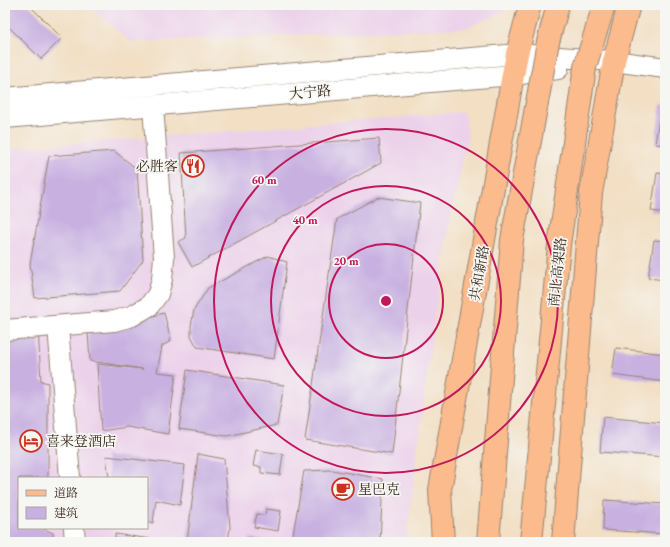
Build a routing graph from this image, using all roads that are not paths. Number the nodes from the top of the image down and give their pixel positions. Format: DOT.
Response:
graph roads {
  1 [pos="530,5"];
  2 [pos="558,5"];
  3 [pos="604,5"];
  4 [pos="629,5"];
  5 [pos="614,61"];
  6 [pos="515,64"];
  7 [pos="665,68"];
  8 [pos="5,98"];
  9 [pos="153,106"];
  10 [pos="5,118"];
  11 [pos="58,326"];
  12 [pos="5,330"];
  13 [pos="70,477"];
  14 [pos="74,529"];
  15 [pos="75,542"];
  16 [pos="443,542"];
  17 [pos="488,542"];
  18 [pos="531,542"];
  19 [pos="563,542"];
  1 -- 6 [label="main road, 共和新路"];
  2 -- 17 [label="main road, bridge"];
  3 -- 18 [label="main road, 南北高架路, bridge"];
  4 -- 5 [label="main road"];
  5 -- 6 [label="street, 大宁路"];
  5 -- 7 [label="street, 大宁路"];
  5 -- 19 [label="main road"];
  6 -- 8 [label="street, 大宁路"];
  6 -- 9 [label="street, 大宁路"];
  6 -- 16 [label="main road, 共和新路"];
  9 -- 10 [label="street, 大宁路"];
  9 -- 11 [label="street"];
  11 -- 12 [label="street"];
  11 -- 13 [label="street"];
  14 -- 15 [label="street"];
}
